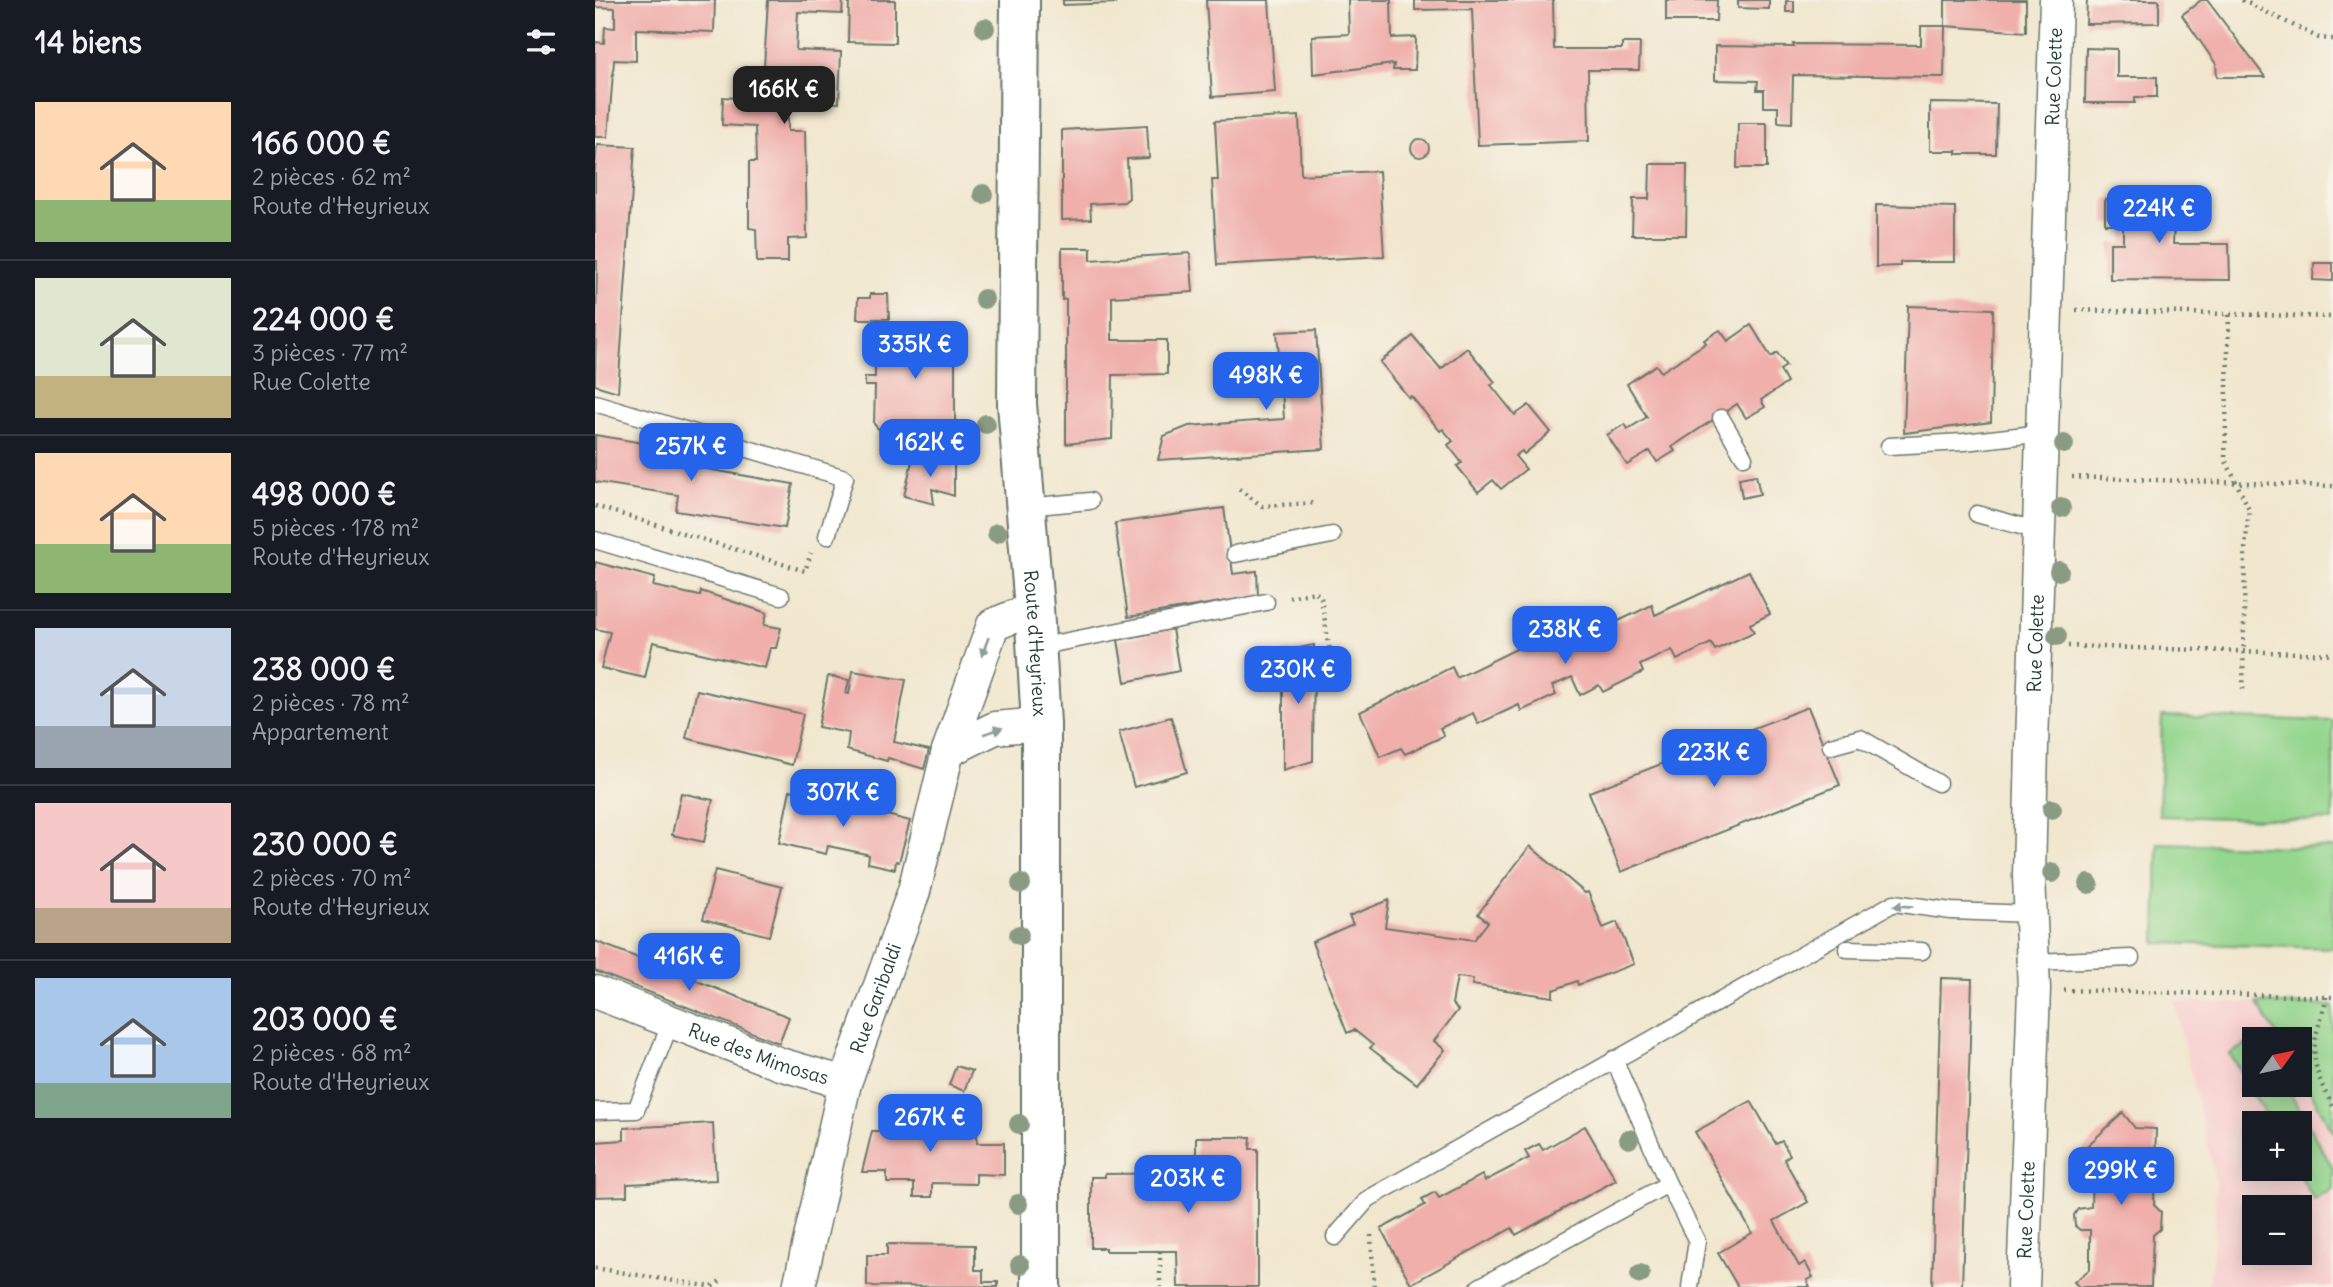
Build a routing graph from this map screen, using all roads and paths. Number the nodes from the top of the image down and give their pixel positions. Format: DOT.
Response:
graph roads {
  1 [pos="1020,0"];
  2 [pos="2056,0"];
  3 [pos="2242,0"];
  4 [pos="2333,39"];
  5 [pos="2047,309"];
  6 [pos="2228,316"];
  7 [pos="2333,317"];
  8 [pos="595,403"];
  9 [pos="1721,418"];
  10 [pos="2043,433"];
  11 [pos="1889,446"];
  12 [pos="1744,457"];
  13 [pos="2041,476"];
  14 [pos="2237,482"];
  15 [pos="2333,486"];
  16 [pos="1239,489"];
  17 [pos="1090,501"];
  18 [pos="1317,503"];
  19 [pos="595,506"];
  20 [pos="1025,507"];
  21 [pos="1977,514"];
  22 [pos="2039,531"];
  23 [pos="1332,535"];
  24 [pos="827,536"];
  25 [pos="595,540"];
  26 [pos="1235,554"];
  27 [pos="781,596"];
  28 [pos="1266,602"];
  29 [pos="1034,608"];
  30 [pos="2036,644"];
  31 [pos="1037,647"];
  32 [pos="2244,652"];
  33 [pos="2333,654"];
  34 [pos="1333,670"];
  35 [pos="2243,694"];
  36 [pos="1041,724"];
  37 [pos="1831,746"];
  38 [pos="948,751"];
  39 [pos="1938,783"];
  40 [pos="2031,914"];
  41 [pos="1847,949"];
  42 [pos="1922,951"];
  43 [pos="2131,958"];
  44 [pos="2034,976"];
  45 [pos="595,992"];
  46 [pos="2326,997"];
  47 [pos="2333,997"];
  48 [pos="671,1022"];
  49 [pos="1614,1059"];
  50 [pos="845,1083"];
  51 [pos="2333,1106"];
  52 [pos="595,1111"];
  53 [pos="1668,1184"];
  54 [pos="1368,1199"];
  55 [pos="1335,1237"];
  56 [pos="1160,1251"];
  57 [pos="595,1268"];
  58 [pos="723,1279"];
  59 [pos="799,1287"];
  60 [pos="1041,1287"];
  61 [pos="1160,1287"];
  62 [pos="1374,1287"];
  63 [pos="1479,1287"];
  64 [pos="1690,1287"];
  65 [pos="2024,1287"];
  1 -- 20 [label="main road, Route d'Heyrieux"];
  2 -- 5 [label="street, Rue Colette"];
  3 -- 4 [label="path"];
  5 -- 6 [label="path"];
  5 -- 10 [label="street, Rue Colette"];
  6 -- 7 [label="path"];
  6 -- 14 [label="path"];
  8 -- 24 [label="lane"];
  9 -- 12 [label="lane"];
  10 -- 11 [label="lane"];
  10 -- 13 [label="street, Rue Colette"];
  13 -- 14 [label="path"];
  13 -- 22 [label="street, Rue Colette"];
  14 -- 15 [label="path"];
  14 -- 32 [label="path"];
  16 -- 18 [label="path"];
  17 -- 20 [label="lane"];
  19 -- 24 [label="path"];
  20 -- 29 [label="main road, Route d'Heyrieux"];
  21 -- 22 [label="lane"];
  22 -- 30 [label="street, Rue Colette"];
  23 -- 26 [label="lane"];
  25 -- 27 [label="lane"];
  28 -- 31 [label="lane"];
  28 -- 34 [label="path"];
  29 -- 31 [label="main road, Route d'Heyrieux"];
  29 -- 38 [label="street, Rue Garibaldi, one-way"];
  30 -- 32 [label="path"];
  30 -- 40 [label="street, Rue Colette"];
  31 -- 36 [label="main road, Route d'Heyrieux"];
  32 -- 33 [label="path"];
  32 -- 35 [label="path"];
  38 -- 36 [label="street, one-way"];
  36 -- 60 [label="main road, Route d'Heyrieux"];
  37 -- 39 [label="lane"];
  38 -- 50 [label="street, Rue Garibaldi"];
  40 -- 44 [label="street, Rue Colette"];
  40 -- 49 [label="lane, one-way"];
  41 -- 42 [label="lane"];
  43 -- 44 [label="lane"];
  44 -- 46 [label="path"];
  44 -- 65 [label="street, Rue Colette"];
  45 -- 48 [label="street, Rue des Mimosas"];
  46 -- 47 [label="path"];
  46 -- 51 [label="path"];
  48 -- 50 [label="street, Rue des Mimosas"];
  48 -- 52 [label="lane"];
  49 -- 53 [label="lane"];
  49 -- 54 [label="lane"];
  50 -- 59 [label="street, Rue Garibaldi"];
  53 -- 63 [label="lane"];
  53 -- 64 [label="lane"];
  54 -- 55 [label="lane"];
  54 -- 62 [label="path"];
  56 -- 61 [label="path"];
  57 -- 58 [label="path"];
}
